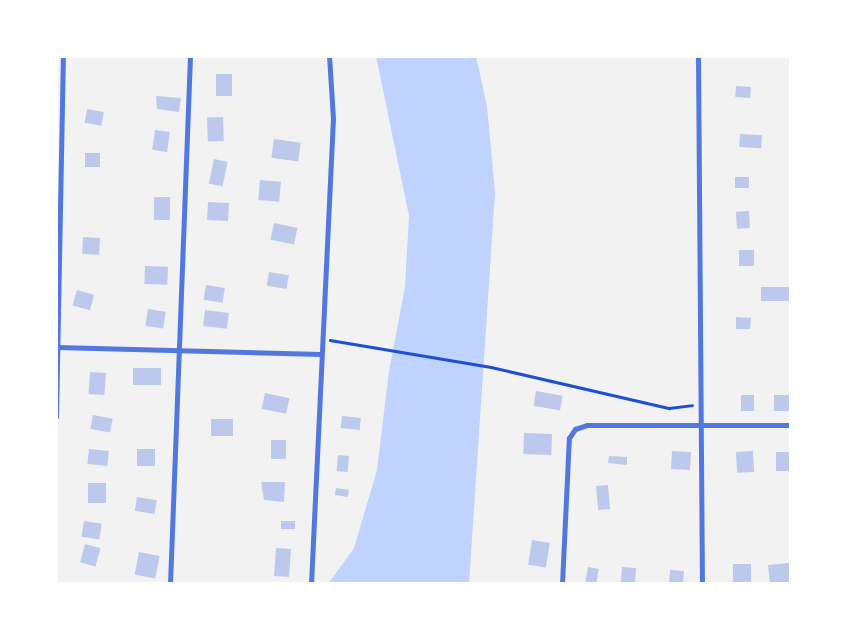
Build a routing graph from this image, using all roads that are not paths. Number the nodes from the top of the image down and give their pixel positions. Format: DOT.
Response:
graph roads {
  1 [pos="63,56"];
  2 [pos="190,56"];
  3 [pos="329,56"];
  4 [pos="698,56"];
  5 [pos="58,347"];
  6 [pos="178,352"];
  7 [pos="321,354"];
  8 [pos="56,417"];
  9 [pos="791,426"];
  10 [pos="702,428"];
  11 [pos="170,584"];
  12 [pos="310,584"];
  13 [pos="562,584"];
  14 [pos="702,584"];
  1 -- 5 [label="street"];
  2 -- 6 [label="street"];
  3 -- 7 [label="street"];
  4 -- 10 [label="street"];
  5 -- 6 [label="street"];
  5 -- 8 [label="street"];
  6 -- 7 [label="street"];
  6 -- 11 [label="street"];
  7 -- 12 [label="street"];
  9 -- 10 [label="street"];
  10 -- 13 [label="street"];
  10 -- 14 [label="street"];
}
